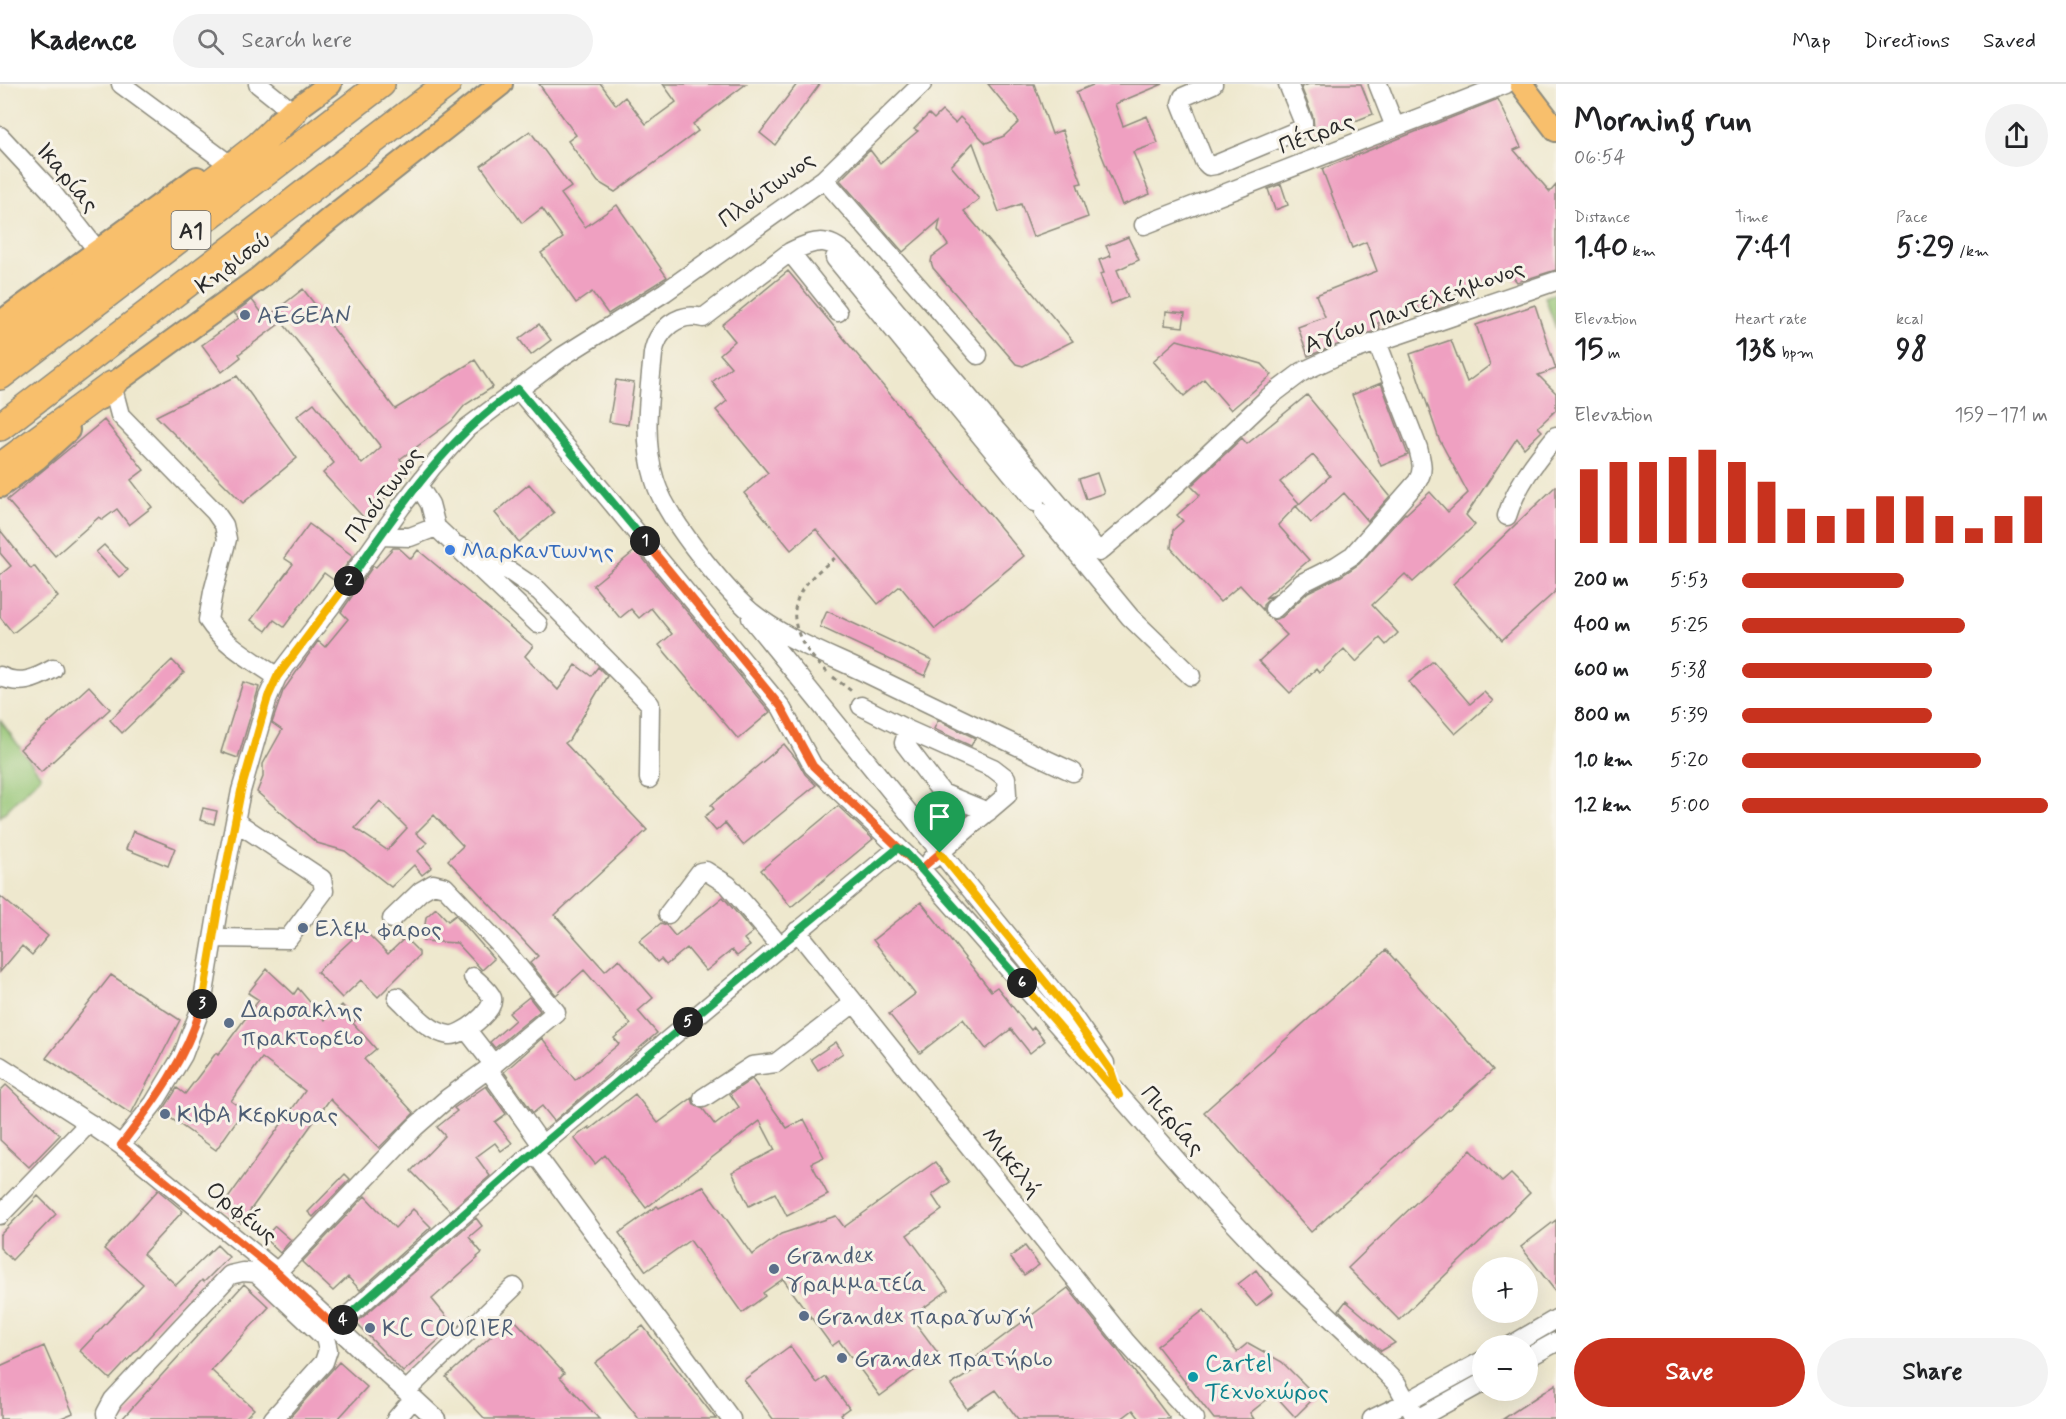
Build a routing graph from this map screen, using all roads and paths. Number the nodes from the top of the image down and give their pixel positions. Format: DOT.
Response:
graph roads {
  1 [pos="120,84"];
  2 [pos="258,84"];
  3 [pos="330,84"];
  4 [pos="381,84"];
  5 [pos="447,84"];
  6 [pos="501,84"];
  7 [pos="922,84"];
  8 [pos="1213,84"];
  9 [pos="1288,84"];
  10 [pos="1506,84"];
  11 [pos="1521,84"];
  12 [pos="1380,85"];
  13 [pos="293,112"];
  14 [pos="1395,128"];
  15 [pos="1556,130"];
  16 [pos="0,136"];
  17 [pos="1278,140"];
  18 [pos="222,159"];
  19 [pos="1290,169"];
  20 [pos="824,179"];
  21 [pos="1144,225"];
  22 [pos="97,250"];
  23 [pos="790,252"];
  24 [pos="1556,281"];
  25 [pos="838,312"];
  26 [pos="0,323"];
  27 [pos="1377,342"];
  28 [pos="0,347"];
  29 [pos="978,356"];
  30 [pos="0,376"];
  31 [pos="112,385"];
  32 [pos="518,389"];
  33 [pos="0,426"];
  34 [pos="1556,436"];
  35 [pos="0,467"];
  36 [pos="418,485"];
  37 [pos="0,486"];
  38 [pos="1507,516"];
  39 [pos="436,526"];
  40 [pos="380,536"];
  41 [pos="456,545"];
  42 [pos="835,558"];
  43 [pos="727,589"];
  44 [pos="1274,609"];
  45 [pos="538,624"];
  46 [pos="53,669"];
  47 [pos="0,676"];
  48 [pos="1191,676"];
  49 [pos="277,677"];
  50 [pos="861,706"];
  51 [pos="908,730"];
  52 [pos="1073,772"];
  53 [pos="649,779"];
  54 [pos="988,812"];
  55 [pos="235,821"];
  56 [pos="898,848"];
  57 [pos="940,853"];
  58 [pos="921,869"];
  59 [pos="668,914"];
  60 [pos="392,919"];
  61 [pos="797,931"];
  62 [pos="213,938"];
  63 [pos="780,946"];
  64 [pos="473,977"];
  65 [pos="396,996"];
  66 [pos="854,1003"];
  67 [pos="466,1029"];
  68 [pos="0,1066"];
  69 [pos="491,1067"];
  70 [pos="1119,1095"];
  71 [pos="703,1098"];
  72 [pos="89,1123"];
  73 [pos="121,1145"];
  74 [pos="538,1148"];
  75 [pos="0,1215"];
  76 [pos="277,1272"];
  77 [pos="514,1287"];
  78 [pos="1556,1319"];
  79 [pos="335,1327"];
  80 [pos="1529,1335"];
  81 [pos="1556,1342"];
  82 [pos="1538,1352"];
  83 [pos="1472,1366"];
  84 [pos="1472,1388"];
  85 [pos="410,1395"];
  86 [pos="1407,1402"];
  87 [pos="107,1419"];
  88 [pos="273,1419"];
  89 [pos="396,1419"];
  90 [pos="436,1419"];
  91 [pos="731,1419"];
  92 [pos="1195,1419"];
  93 [pos="1372,1419"];
  94 [pos="1416,1419"];
  1 -- 18 [label="street"];
  2 -- 13 [label="street"];
  3 -- 13 [label="main road"];
  4 -- 30 [label="highway, Α1"];
  5 -- 33 [label="highway, Α1"];
  6 -- 31 [label="main road, Κηφισού"];
  7 -- 20 [label="street, Πλούτωνος"];
  8 -- 17 [label="street"];
  9 -- 17 [label="street"];
  10 -- 14 [label="street, Πέτρας"];
  11 -- 15 [label="main road"];
  12 -- 14 [label="street"];
  13 -- 18 [label="main road"];
  13 -- 28 [label="highway"];
  14 -- 19 [label="street, Πέτρας"];
  16 -- 22 [label="street, Ικαρίας"];
  17 -- 19 [label="street"];
  18 -- 22 [label="main road"];
  19 -- 21 [label="street, Πέτρας"];
  20 -- 29 [label="street"];
  20 -- 32 [label="street, Πλούτωνος"];
  22 -- 26 [label="main road"];
  23 -- 25 [label="street"];
  23 -- 27 [label="street, Αγίου Παντελεήμονος"];
  23 -- 43 [label="street"];
  23 -- 48 [label="street"];
  24 -- 27 [label="street, Αγίου Παντελεήμονος"];
  27 -- 44 [label="street"];
  31 -- 35 [label="highway"];
  31 -- 37 [label="main road, Κηφισού"];
  31 -- 49 [label="street"];
  32 -- 36 [label="street, Πλούτωνος"];
  32 -- 56 [label="street, Πιερίας"];
  34 -- 38 [label="street"];
  36 -- 39 [label="street"];
  36 -- 40 [label="street, Πλούτωνος"];
  39 -- 40 [label="street"];
  39 -- 41 [label="street"];
  40 -- 49 [label="street, Πλούτωνος"];
  41 -- 45 [label="street"];
  41 -- 53 [label="street"];
  42 -- 50 [label="path, bridge"];
  43 -- 52 [label="street"];
  43 -- 57 [label="street"];
  46 -- 47 [label="street"];
  49 -- 55 [label="street, Πλούτωνος"];
  50 -- 51 [label="street"];
  51 -- 54 [label="street"];
  51 -- 54 [label="street"];
  54 -- 57 [label="street"];
  55 -- 62 [label="street, Πλούτωνος"];
  55 -- 62 [label="street"];
  56 -- 58 [label="street, Πιερίας"];
  56 -- 61 [label="street"];
  57 -- 58 [label="street"];
  57 -- 70 [label="street"];
  58 -- 70 [label="street, Πιερίας"];
  59 -- 63 [label="street"];
  60 -- 69 [label="street"];
  61 -- 63 [label="street"];
  61 -- 66 [label="street, Μικελή"];
  62 -- 73 [label="street, Πλούτωνος"];
  63 -- 74 [label="street"];
  64 -- 67 [label="street"];
  65 -- 67 [label="street"];
  66 -- 71 [label="street"];
  66 -- 92 [label="street, Μικελή"];
  67 -- 69 [label="street"];
  68 -- 72 [label="street, Ορφέως"];
  69 -- 74 [label="street"];
  69 -- 76 [label="street"];
  70 -- 86 [label="street, Πιερίας"];
  72 -- 73 [label="street, Ορφέως"];
  72 -- 75 [label="street"];
  73 -- 76 [label="street, Ορφέως"];
  74 -- 79 [label="street"];
  74 -- 91 [label="street"];
  76 -- 79 [label="street, Ορφέως"];
  77 -- 85 [label="street"];
  78 -- 80 [label="street"];
  79 -- 85 [label="street, Ορφέως"];
  81 -- 82 [label="street"];
  83 -- 86 [label="street"];
  84 -- 94 [label="street"];
  85 -- 89 [label="street"];
  85 -- 90 [label="street, Ορφέως"];
  86 -- 93 [label="street"];
  86 -- 94 [label="street, Πιερίας"];
  87 -- 88 [label="street"];
}
